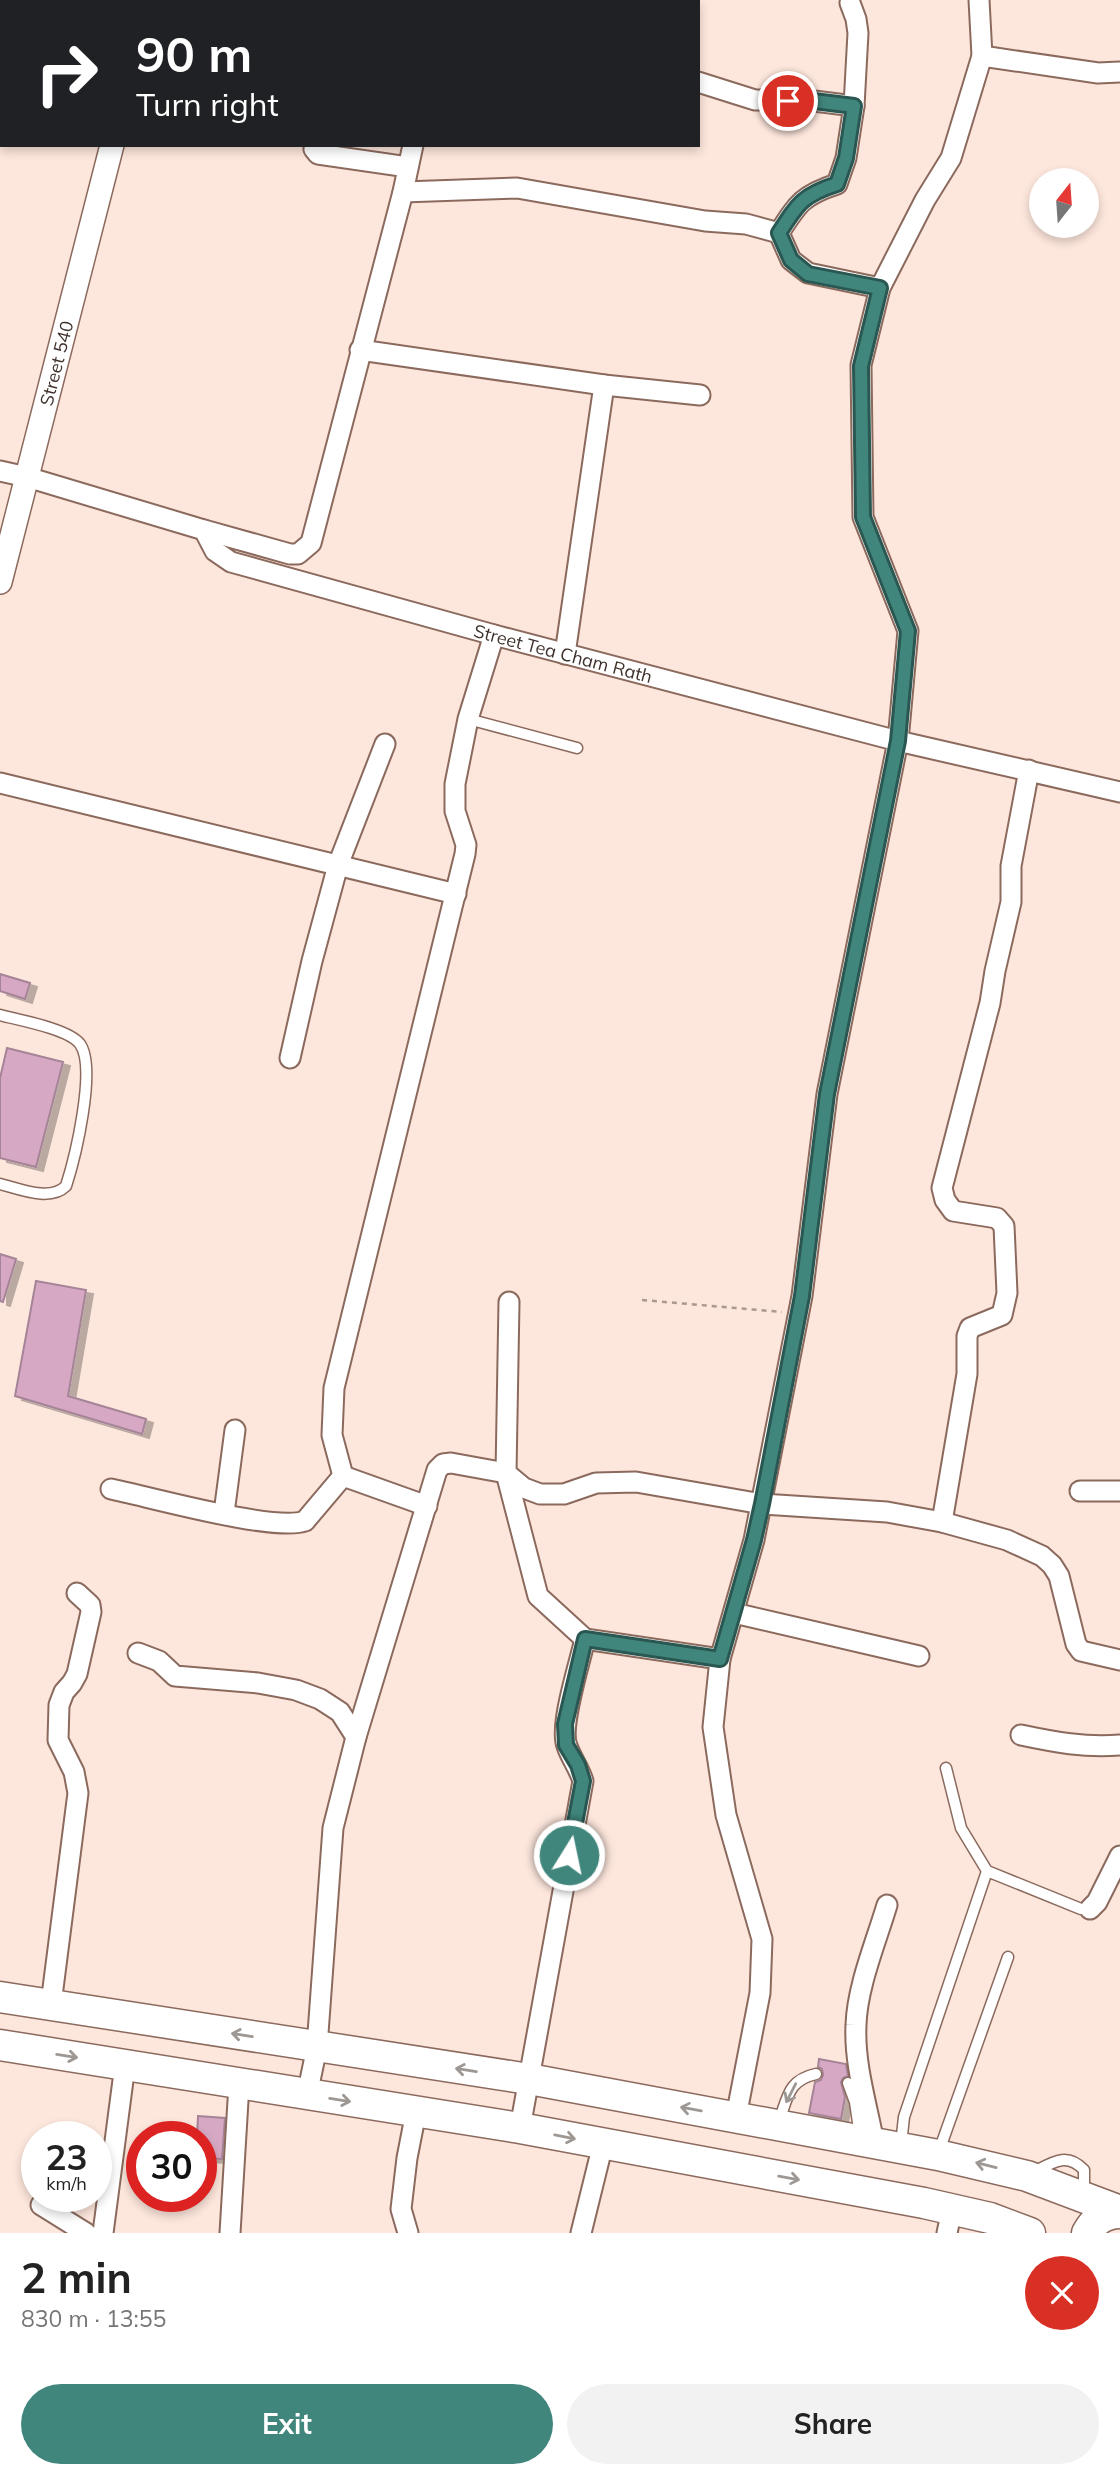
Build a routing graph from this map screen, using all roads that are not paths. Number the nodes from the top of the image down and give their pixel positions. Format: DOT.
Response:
graph roads {
  1 [pos="979,0"];
  2 [pos="850,3"];
  3 [pos="982,56"];
  4 [pos="1120,72"];
  5 [pos="700,83"];
  6 [pos="854,106"];
  7 [pos="111,147"];
  8 [pos="315,147"];
  9 [pos="413,147"];
  10 [pos="408,167"];
  11 [pos="403,192"];
  12 [pos="779,233"];
  13 [pos="880,288"];
  14 [pos="360,350"];
  15 [pos="604,385"];
  16 [pos="700,395"];
  17 [pos="0,471"];
  18 [pos="27,477"];
  19 [pos="204,530"];
  20 [pos="0,582"];
  21 [pos="494,635"];
  22 [pos="565,654"];
  23 [pos="468,719"];
  24 [pos="898,741"];
  25 [pos="385,744"];
  26 [pos="577,748"];
  27 [pos="1030,770"];
  28 [pos="0,783"];
  29 [pos="1120,792"];
  30 [pos="338,865"];
  31 [pos="456,894"];
  32 [pos="0,1015"];
  33 [pos="290,1058"];
  34 [pos="0,1184"];
  35 [pos="509,1302"];
  36 [pos="235,1430"];
  37 [pos="506,1473"];
  38 [pos="343,1476"];
  39 [pos="111,1489"];
  40 [pos="1080,1491"];
  41 [pos="1120,1491"];
  42 [pos="762,1504"];
  43 [pos="427,1506"];
  44 [pos="224,1513"];
  45 [pos="942,1522"];
  46 [pos="77,1593"];
  47 [pos="734,1613"];
  48 [pos="585,1639"];
  49 [pos="138,1653"];
  50 [pos="919,1656"];
  51 [pos="720,1659"];
  52 [pos="1120,1660"];
  53 [pos="1021,1735"];
  54 [pos="356,1737"];
  55 [pos="1120,1745"];
  56 [pos="946,1768"];
  57 [pos="1120,1856"];
  58 [pos="987,1871"];
  59 [pos="887,1905"];
  60 [pos="1090,1909"];
  61 [pos="1008,1957"];
  62 [pos="0,1997"];
  63 [pos="51,2004"];
  64 [pos="0,2045"];
  65 [pos="317,2047"];
  66 [pos="125,2065"];
  67 [pos="817,2074"];
  68 [pos="529,2079"];
  69 [pos="848,2083"];
  70 [pos="239,2084"];
  71 [pos="307,2095"];
  72 [pos="416,2112"];
  73 [pos="736,2117"];
  74 [pos="778,2125"];
  75 [pos="520,2128"];
  76 [pos="878,2143"];
  77 [pos="603,2144"];
  78 [pos="938,2154"];
  79 [pos="51,2212"];
  80 [pos="1120,2212"];
  81 [pos="949,2221"];
  82 [pos="86,2233"];
  83 [pos="103,2233"];
  84 [pos="230,2233"];
  85 [pos="408,2233"];
  86 [pos="581,2233"];
  87 [pos="1030,2233"];
  88 [pos="1087,2233"];
  1 -- 3 [label="street"];
  2 -- 6 [label="street"];
  3 -- 4 [label="street"];
  3 -- 13 [label="street"];
  5 -- 6 [label="street"];
  6 -- 12 [label="street"];
  7 -- 18 [label="street, Street 540"];
  8 -- 10 [label="street"];
  9 -- 10 [label="street"];
  10 -- 11 [label="street"];
  11 -- 12 [label="street"];
  11 -- 14 [label="street"];
  12 -- 13 [label="street"];
  13 -- 24 [label="street"];
  14 -- 15 [label="street"];
  14 -- 19 [label="street"];
  15 -- 16 [label="street"];
  15 -- 22 [label="street"];
  17 -- 18 [label="street"];
  18 -- 19 [label="street"];
  18 -- 20 [label="street, Street 540"];
  19 -- 21 [label="street, Street Tea Cham Rath"];
  21 -- 22 [label="street, Street Tea Cham Rath"];
  21 -- 23 [label="street"];
  22 -- 24 [label="street, Street Tea Cham Rath"];
  23 -- 26 [label="lane"];
  23 -- 31 [label="street"];
  24 -- 27 [label="street, Street Tea Cham Rath"];
  24 -- 42 [label="street"];
  25 -- 30 [label="street"];
  27 -- 29 [label="street, Street Tea Cham Rath"];
  27 -- 45 [label="street"];
  28 -- 30 [label="street"];
  30 -- 31 [label="street"];
  30 -- 33 [label="street"];
  31 -- 38 [label="street"];
  32 -- 34 [label="lane"];
  35 -- 37 [label="street"];
  36 -- 44 [label="street"];
  37 -- 42 [label="street"];
  37 -- 43 [label="street"];
  37 -- 48 [label="street"];
  38 -- 43 [label="street"];
  38 -- 44 [label="street"];
  39 -- 44 [label="street"];
  40 -- 41 [label="street"];
  42 -- 45 [label="street"];
  42 -- 47 [label="street"];
  43 -- 54 [label="street"];
  45 -- 52 [label="street"];
  46 -- 63 [label="street"];
  47 -- 50 [label="street"];
  47 -- 51 [label="street"];
  48 -- 51 [label="street"];
  48 -- 68 [label="street"];
  49 -- 54 [label="street"];
  51 -- 73 [label="street"];
  53 -- 55 [label="street"];
  54 -- 65 [label="street"];
  56 -- 58 [label="lane"];
  57 -- 60 [label="street"];
  58 -- 60 [label="lane"];
  58 -- 76 [label="lane"];
  59 -- 76 [label="street"];
  61 -- 78 [label="lane"];
  62 -- 63 [label="main road"];
  65 -- 63 [label="main road, one-way"];
  64 -- 66 [label="main road, one-way"];
  68 -- 65 [label="main road, one-way"];
  65 -- 71 [label="street"];
  66 -- 70 [label="main road"];
  66 -- 83 [label="street"];
  67 -- 74 [label="lane, one-way"];
  73 -- 68 [label="main road, one-way"];
  68 -- 75 [label="street"];
  69 -- 76 [label="lane"];
  70 -- 71 [label="main road"];
  70 -- 84 [label="street"];
  71 -- 72 [label="main road, one-way"];
  72 -- 75 [label="main road"];
  72 -- 85 [label="street"];
  73 -- 74 [label="main road"];
  74 -- 76 [label="main road"];
  75 -- 77 [label="main road, one-way"];
  76 -- 78 [label="main road"];
  77 -- 81 [label="main road, one-way"];
  77 -- 86 [label="street"];
  80 -- 78 [label="main road, one-way"];
  79 -- 82 [label="street"];
  80 -- 88 [label="main road"];
  81 -- 87 [label="main road"];
}
